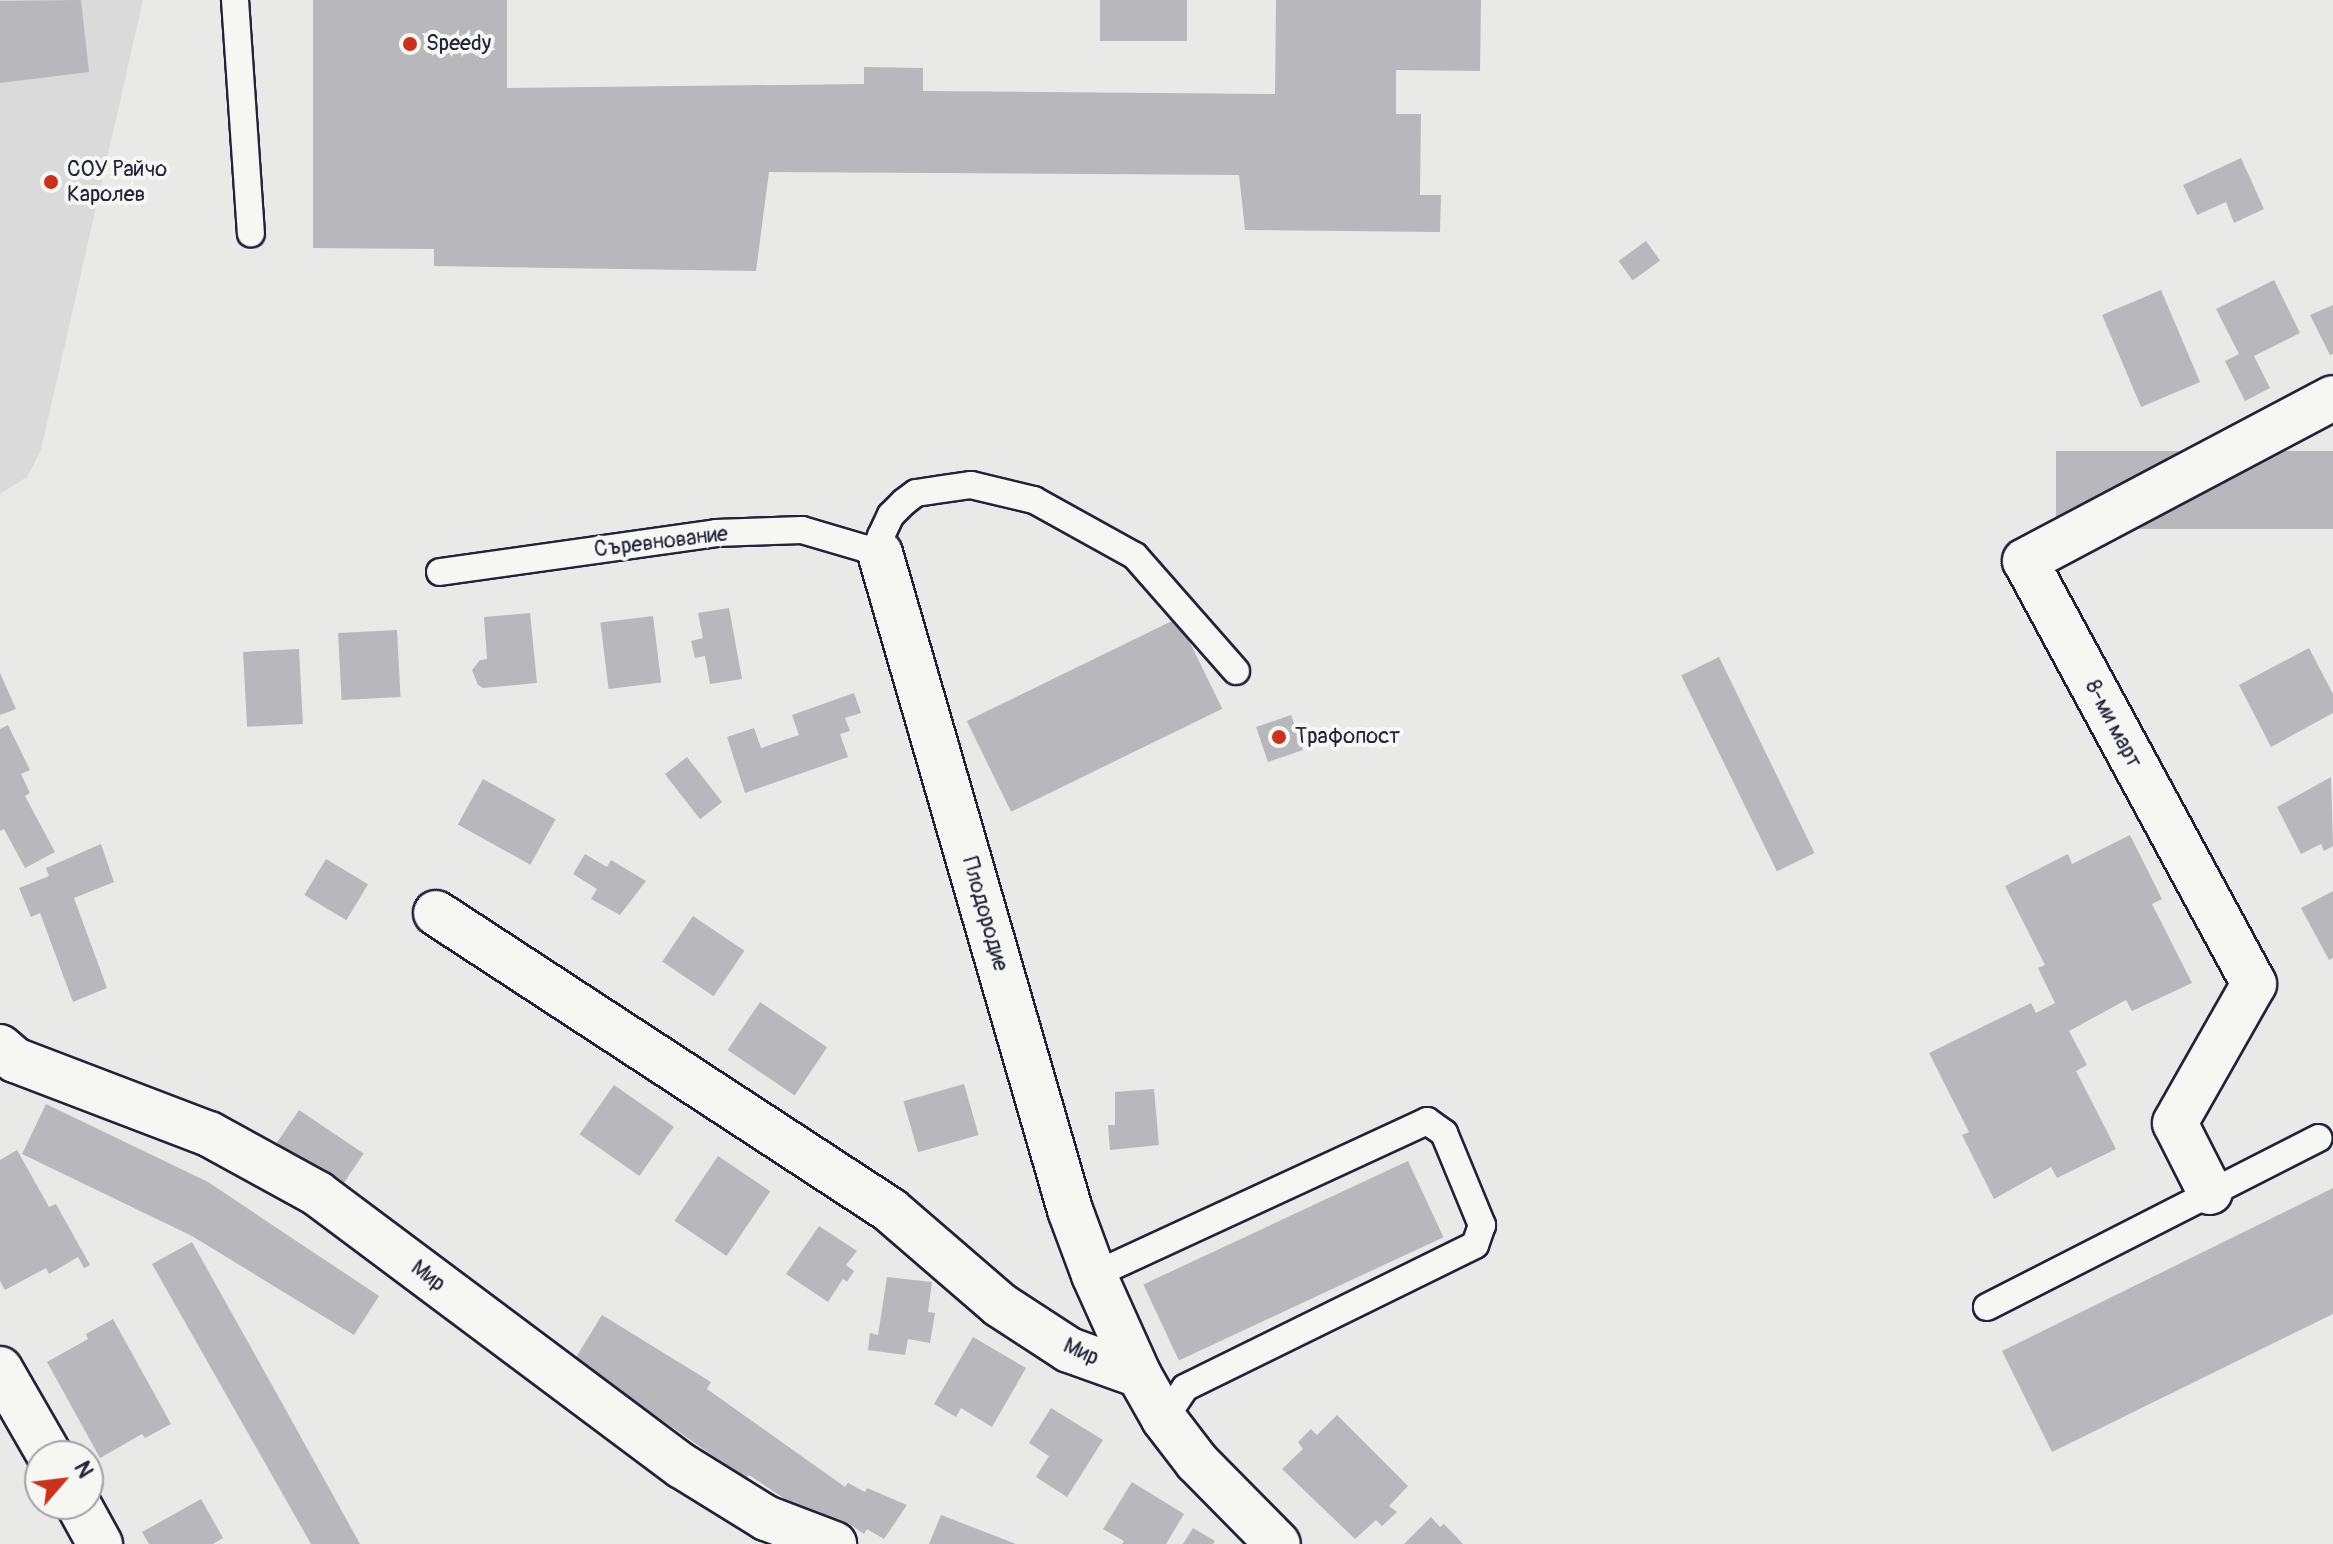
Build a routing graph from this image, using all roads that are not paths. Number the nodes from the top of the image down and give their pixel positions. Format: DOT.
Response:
graph roads {
  1 [pos="235,0"];
  2 [pos="251,233"];
  3 [pos="2333,398"];
  4 [pos="880,553"];
  5 [pos="440,572"];
  6 [pos="1236,671"];
  7 [pos="436,913"];
  8 [pos="0,1047"];
  9 [pos="2318,1138"];
  10 [pos="2210,1192"];
  11 [pos="1094,1275"];
  12 [pos="1987,1307"];
  13 [pos="0,1369"];
  14 [pos="1139,1375"];
  15 [pos="1164,1419"];
  16 [pos="41,1440"];
  17 [pos="87,1520"];
  18 [pos="100,1544"];
  19 [pos="834,1544"];
  20 [pos="1278,1544"];
  1 -- 2 [label="lane"];
  3 -- 10 [label="street, 8-ми март"];
  4 -- 5 [label="lane, Съревнование"];
  4 -- 6 [label="lane"];
  4 -- 11 [label="street, Плодородие"];
  7 -- 14 [label="street, Мир"];
  8 -- 19 [label="street, Мир"];
  9 -- 10 [label="lane"];
  10 -- 12 [label="lane"];
  11 -- 14 [label="street, Мир"];
  11 -- 15 [label="lane"];
  13 -- 16 [label="street"];
  14 -- 15 [label="street, Мир"];
  15 -- 20 [label="street, Мир"];
  17 -- 18 [label="street"];
}
